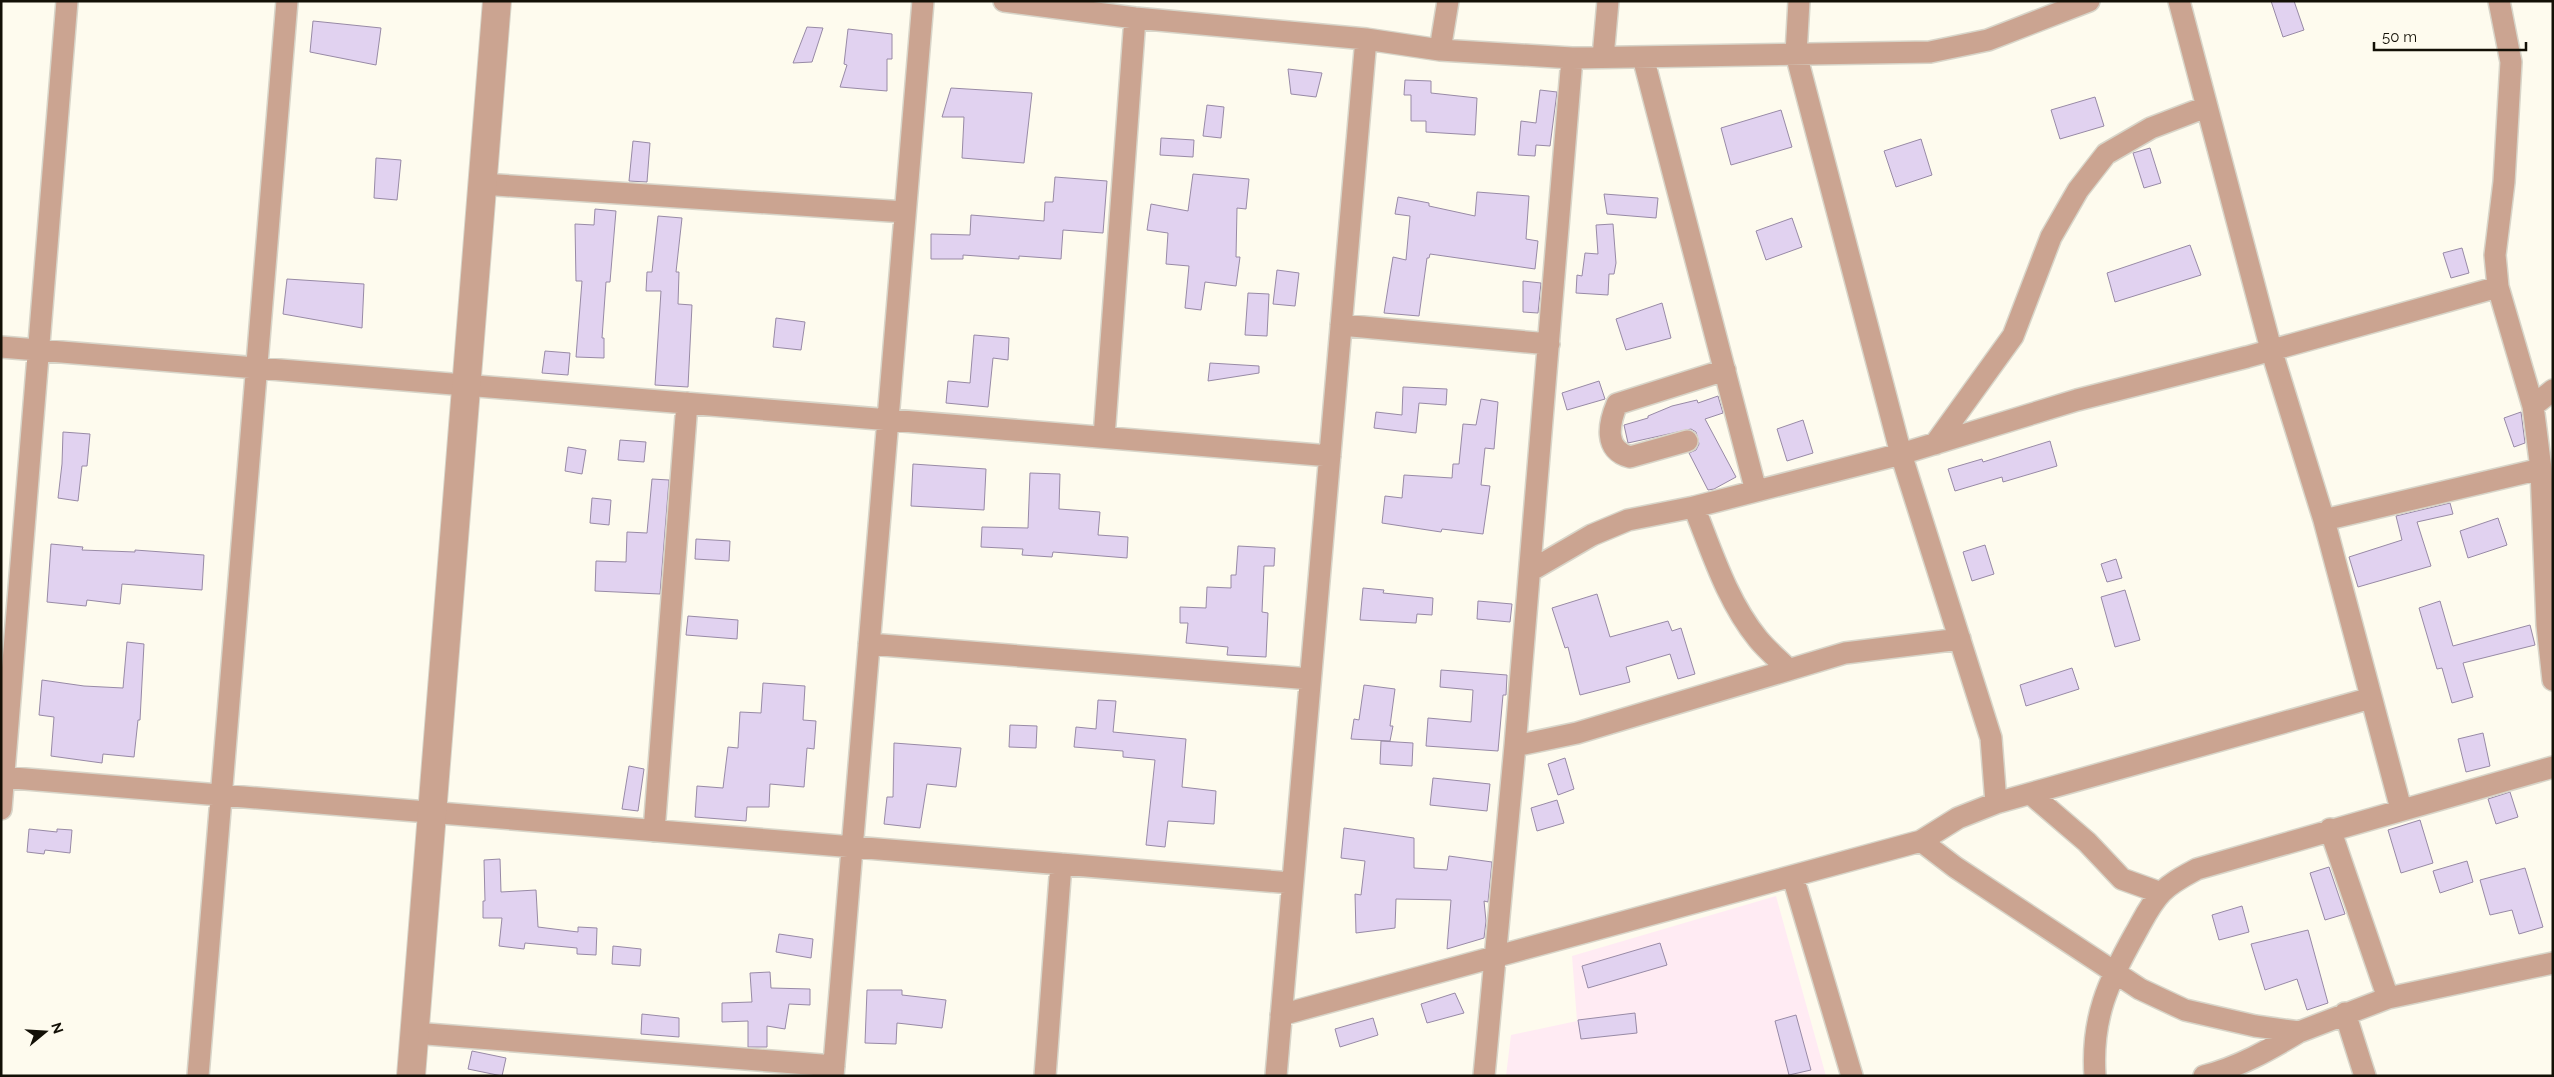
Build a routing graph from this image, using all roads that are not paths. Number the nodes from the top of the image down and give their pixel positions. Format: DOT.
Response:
graph roads {
  1 [pos="67,1"];
  2 [pos="288,1"];
  3 [pos="497,1"];
  4 [pos="923,1"];
  5 [pos="1004,1"];
  6 [pos="1448,1"];
  7 [pos="1608,1"];
  8 [pos="1799,1"];
  9 [pos="2089,1"];
  10 [pos="2178,1"];
  11 [pos="2500,1"];
  12 [pos="1135,18"];
  13 [pos="1366,39"];
  14 [pos="1440,50"];
  15 [pos="1796,54"];
  16 [pos="1603,57"];
  17 [pos="1642,57"];
  18 [pos="1572,58"];
  19 [pos="2206,107"];
  20 [pos="482,184"];
  21 [pos="905,212"];
  22 [pos="2498,287"];
  23 [pos="1341,325"];
  24 [pos="1549,344"];
  25 [pos="1,347"];
  26 [pos="2270,349"];
  27 [pos="38,350"];
  28 [pos="257,368"];
  29 [pos="1725,370"];
  30 [pos="466,385"];
  31 [pos="2553,390"];
  32 [pos="687,403"];
  33 [pos="2533,406"];
  34 [pos="888,420"];
  35 [pos="1104,437"];
  36 [pos="1687,441"];
  37 [pos="1934,444"];
  38 [pos="1901,454"];
  39 [pos="1330,456"];
  40 [pos="2540,469"];
  41 [pos="1756,491"];
  42 [pos="1694,507"];
  43 [pos="2324,520"];
  44 [pos="1530,571"];
  45 [pos="2550,623"];
  46 [pos="1960,639"];
  47 [pos="870,644"];
  48 [pos="1788,669"];
  49 [pos="1310,679"];
  50 [pos="2553,680"];
  51 [pos="2371,698"];
  52 [pos="1515,746"];
  53 [pos="2553,767"];
  54 [pos="2,778"];
  55 [pos="2031,794"];
  56 [pos="222,796"];
  57 [pos="1996,803"];
  58 [pos="1,809"];
  59 [pos="2402,809"];
  60 [pos="432,813"];
  61 [pos="2330,829"];
  62 [pos="654,831"];
  63 [pos="1921,841"];
  64 [pos="852,848"];
  65 [pos="1061,864"];
  66 [pos="1793,877"];
  67 [pos="1292,883"];
  68 [pos="2161,893"];
  69 [pos="1496,958"];
  70 [pos="2553,963"];
  71 [pos="2114,972"];
  72 [pos="2388,998"];
  73 [pos="2345,1013"];
  74 [pos="1281,1016"];
  75 [pos="2300,1032"];
  76 [pos="414,1033"];
  77 [pos="834,1071"];
  78 [pos="198,1076"];
  79 [pos="411,1076"];
  80 [pos="1045,1076"];
  81 [pos="1276,1076"];
  82 [pos="1484,1076"];
  83 [pos="1852,1076"];
  84 [pos="2094,1076"];
  85 [pos="2204,1076"];
  86 [pos="2365,1076"];
  1 -- 27 [label="street"];
  2 -- 28 [label="street"];
  3 -- 20 [label="street"];
  4 -- 21 [label="street"];
  5 -- 12 [label="street"];
  6 -- 14 [label="street"];
  7 -- 16 [label="street"];
  8 -- 15 [label="street"];
  9 -- 15 [label="street"];
  10 -- 19 [label="street"];
  11 -- 22 [label="street"];
  12 -- 13 [label="street"];
  12 -- 35 [label="street"];
  13 -- 14 [label="street"];
  13 -- 23 [label="street"];
  14 -- 18 [label="street"];
  15 -- 17 [label="street"];
  15 -- 38 [label="street"];
  16 -- 17 [label="street"];
  16 -- 18 [label="street"];
  17 -- 29 [label="street"];
  18 -- 24 [label="street"];
  19 -- 26 [label="street"];
  19 -- 37 [label="street"];
  20 -- 21 [label="street"];
  20 -- 30 [label="street"];
  21 -- 34 [label="street"];
  22 -- 26 [label="street"];
  22 -- 33 [label="street"];
  23 -- 24 [label="street"];
  23 -- 39 [label="street"];
  24 -- 44 [label="street"];
  25 -- 27 [label="street"];
  26 -- 37 [label="street"];
  26 -- 43 [label="street"];
  27 -- 28 [label="street"];
  27 -- 54 [label="street"];
  28 -- 30 [label="street"];
  28 -- 56 [label="street"];
  29 -- 36 [label="street"];
  29 -- 41 [label="street"];
  30 -- 32 [label="street"];
  30 -- 60 [label="street"];
  31 -- 33 [label="street"];
  32 -- 34 [label="street"];
  32 -- 62 [label="street"];
  33 -- 40 [label="street"];
  34 -- 35 [label="street"];
  34 -- 47 [label="street"];
  35 -- 39 [label="street"];
  37 -- 38 [label="street"];
  38 -- 41 [label="street"];
  38 -- 46 [label="street"];
  39 -- 49 [label="street"];
  40 -- 43 [label="street"];
  40 -- 45 [label="street"];
  41 -- 42 [label="street"];
  42 -- 44 [label="street"];
  42 -- 48 [label="street"];
  43 -- 51 [label="street"];
  44 -- 52 [label="street"];
  45 -- 50 [label="street"];
  46 -- 48 [label="street"];
  46 -- 57 [label="street"];
  47 -- 49 [label="street"];
  47 -- 64 [label="street"];
  48 -- 52 [label="street"];
  49 -- 67 [label="street"];
  51 -- 55 [label="street"];
  51 -- 59 [label="street"];
  52 -- 69 [label="street"];
  53 -- 59 [label="street"];
  54 -- 56 [label="street"];
  54 -- 58 [label="street"];
  55 -- 57 [label="street"];
  55 -- 68 [label="street"];
  56 -- 60 [label="street"];
  56 -- 78 [label="street"];
  57 -- 63 [label="street"];
  59 -- 61 [label="street"];
  60 -- 62 [label="street"];
  60 -- 76 [label="street"];
  61 -- 68 [label="street"];
  61 -- 72 [label="street"];
  62 -- 64 [label="street"];
  63 -- 66 [label="street"];
  63 -- 71 [label="street"];
  64 -- 65 [label="street"];
  64 -- 77 [label="street"];
  65 -- 67 [label="street"];
  65 -- 80 [label="street"];
  66 -- 69 [label="street"];
  66 -- 83 [label="street"];
  67 -- 74 [label="street"];
  68 -- 71 [label="street"];
  69 -- 74 [label="street"];
  69 -- 82 [label="street"];
  70 -- 72 [label="street"];
  71 -- 75 [label="street"];
  71 -- 84 [label="street"];
  72 -- 73 [label="street"];
  73 -- 75 [label="street"];
  73 -- 86 [label="street"];
  74 -- 81 [label="street"];
  75 -- 85 [label="street"];
  76 -- 77 [label="street"];
  76 -- 79 [label="street"];
}
